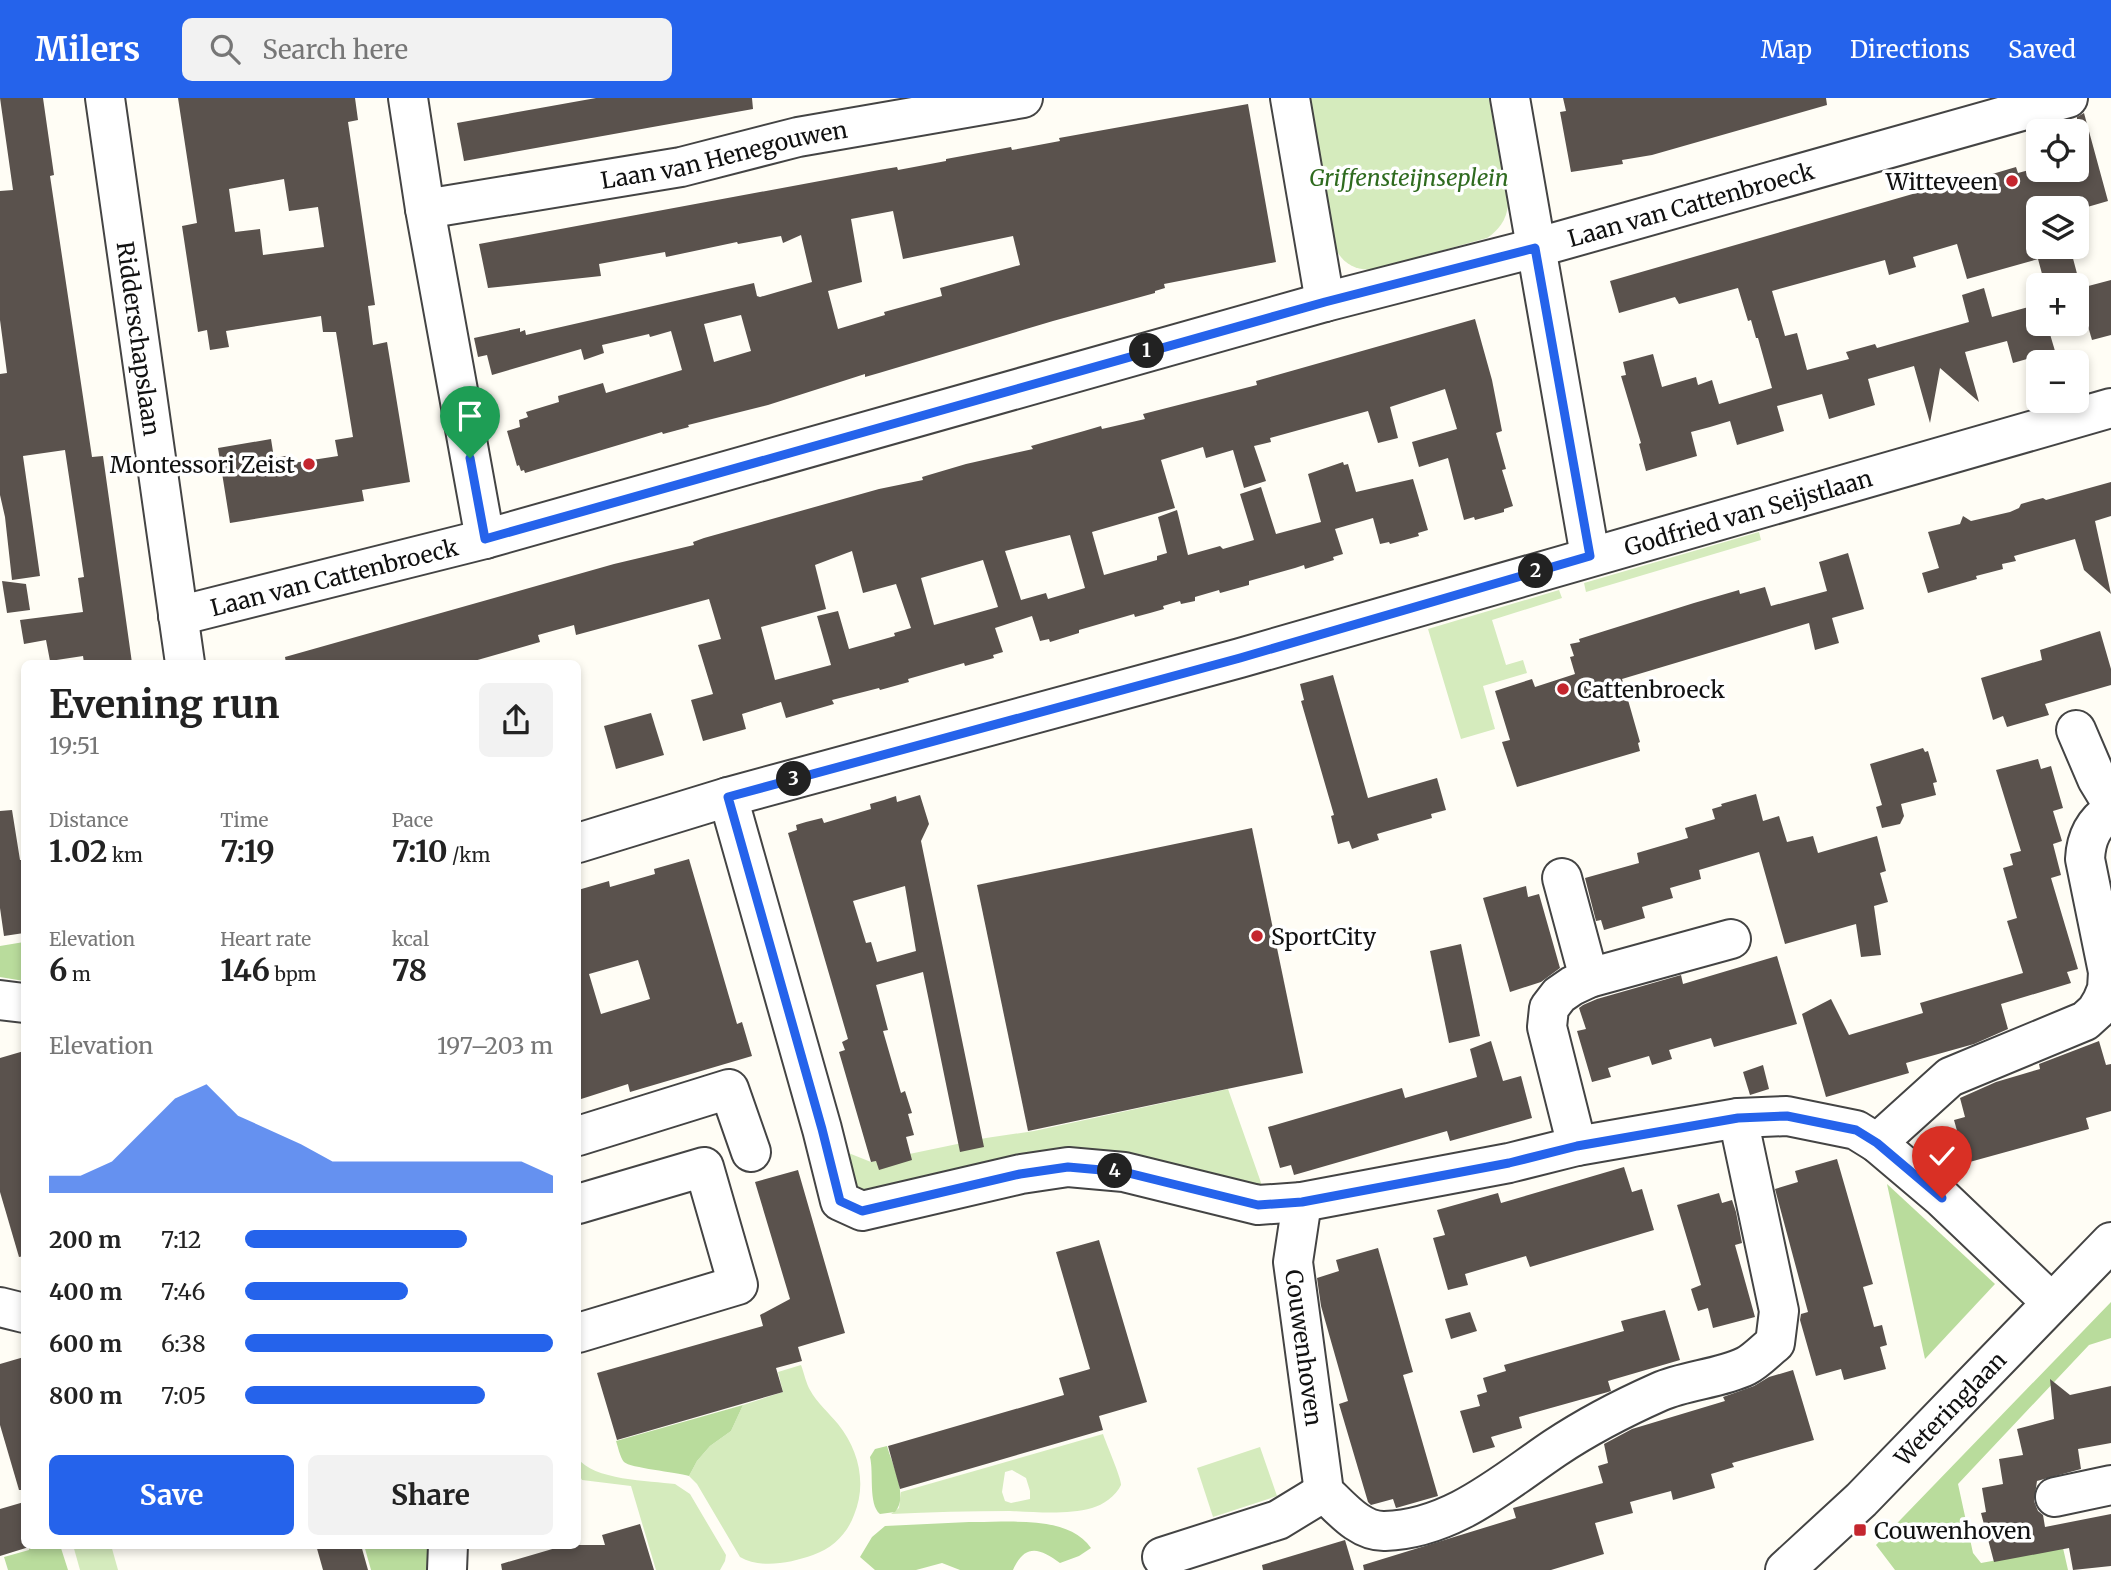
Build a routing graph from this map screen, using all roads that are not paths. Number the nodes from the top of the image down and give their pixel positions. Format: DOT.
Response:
graph roads {
  1 [pos="105,98"];
  2 [pos="408,98"];
  3 [pos="1023,98"];
  4 [pos="1290,98"];
  5 [pos="1510,98"];
  6 [pos="2068,98"];
  7 [pos="425,209"];
  8 [pos="1535,248"];
  9 [pos="1325,302"];
  10 [pos="2111,408"];
  11 [pos="485,539"];
  12 [pos="1590,556"];
  13 [pos="178,616"];
  14 [pos="185,660"];
  15 [pos="2076,730"];
  16 [pos="728,797"];
  17 [pos="2111,802"];
  18 [pos="2111,811"];
  19 [pos="581,842"];
  20 [pos="1562,878"];
  21 [pos="1731,939"];
  22 [pos="1589,978"];
  23 [pos="0,1000"];
  24 [pos="21,1003"];
  25 [pos="1738,1118"];
  26 [pos="581,1135"];
  27 [pos="1877,1143"];
  28 [pos="1577,1146"];
  29 [pos="751,1152"];
  30 [pos="1302,1202"];
  31 [pos="581,1204"];
  32 [pos="2111,1242"];
  33 [pos="2051,1301"];
  34 [pos="0,1307"];
  35 [pos="21,1312"];
  36 [pos="581,1332"];
  37 [pos="2111,1485"];
  38 [pos="1324,1492"];
  39 [pos="2055,1497"];
  40 [pos="448,1549"];
  41 [pos="1162,1557"];
  42 [pos="447,1570"];
  43 [pos="1785,1570"];
  1 -- 13 [label="street, Ridderschapslaan"];
  2 -- 7 [label="street"];
  3 -- 7 [label="street, Laan van Henegouwen"];
  4 -- 9 [label="street"];
  5 -- 8 [label="street"];
  6 -- 8 [label="street, Laan van Cattenbroeck"];
  7 -- 11 [label="street"];
  8 -- 9 [label="street, Laan van Cattenbroeck"];
  8 -- 12 [label="street"];
  9 -- 11 [label="street, Laan van Cattenbroeck"];
  10 -- 12 [label="street, Godfried van Seijstlaan"];
  11 -- 13 [label="street, Laan van Cattenbroeck"];
  12 -- 16 [label="street, Godfried van Seijstlaan"];
  13 -- 14 [label="street, Ridderschapslaan"];
  15 -- 17 [label="street"];
  16 -- 19 [label="street, Godfried van Seijstlaan"];
  16 -- 30 [label="street"];
  18 -- 27 [label="street"];
  20 -- 22 [label="street"];
  21 -- 22 [label="street"];
  22 -- 28 [label="street"];
  23 -- 24 [label="street"];
  25 -- 27 [label="street"];
  25 -- 28 [label="street"];
  25 -- 38 [label="street"];
  26 -- 29 [label="street"];
  27 -- 33 [label="street"];
  28 -- 30 [label="street"];
  30 -- 38 [label="street, Couwenhoven"];
  31 -- 36 [label="street"];
  32 -- 33 [label="street, Weteringlaan"];
  33 -- 43 [label="street, Weteringlaan"];
  34 -- 35 [label="street"];
  37 -- 39 [label="street"];
  38 -- 41 [label="street"];
  40 -- 42 [label="street"];
}
